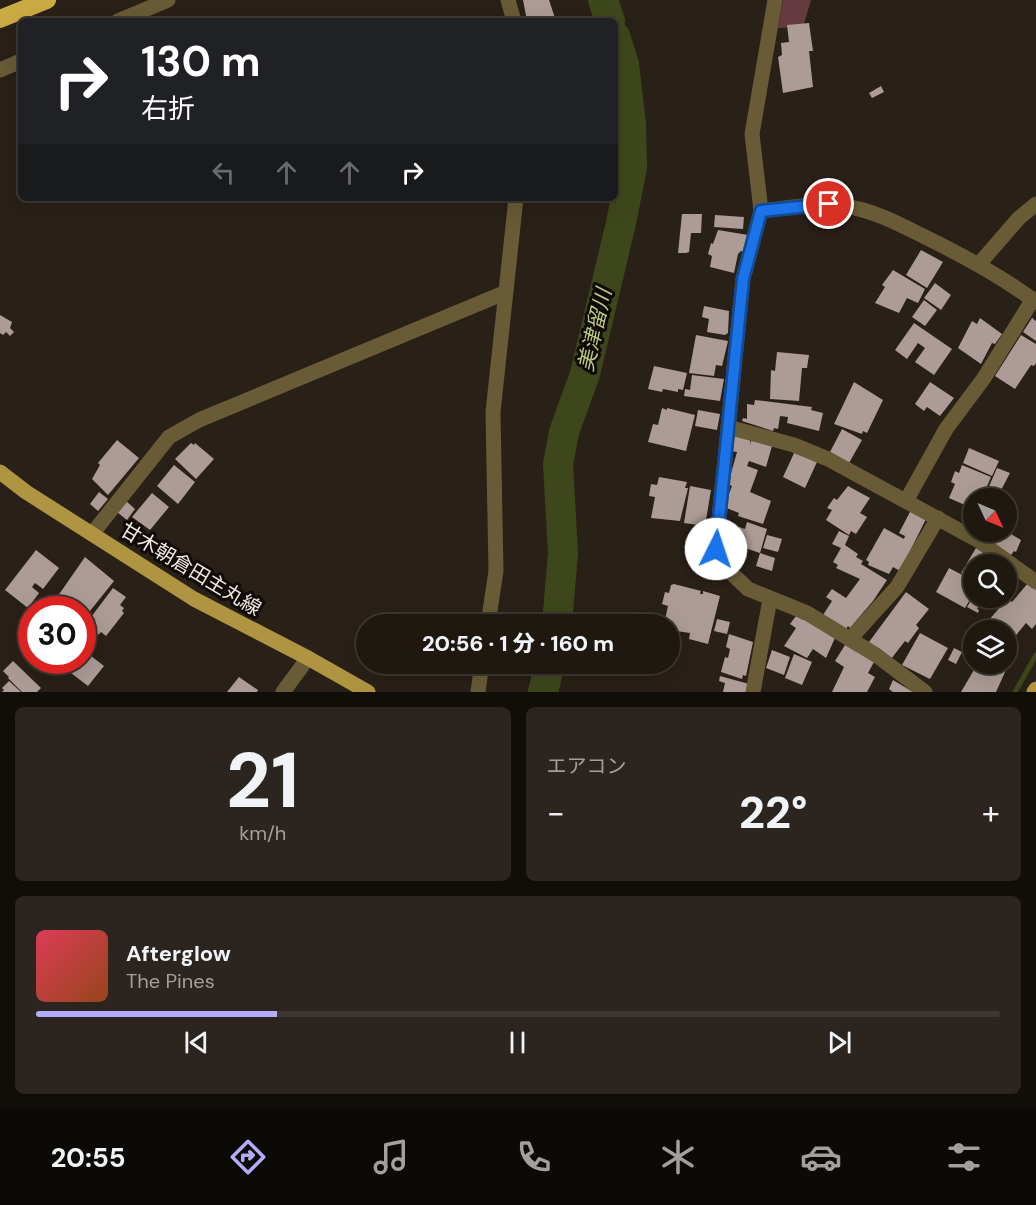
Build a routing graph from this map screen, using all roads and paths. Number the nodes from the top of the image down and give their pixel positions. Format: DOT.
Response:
graph roads {
  1 [pos="47,0"];
  2 [pos="168,0"];
  3 [pos="508,0"];
  4 [pos="775,0"];
  5 [pos="124,18"];
  6 [pos="513,18"];
  7 [pos="0,19"];
  8 [pos="18,62"];
  9 [pos="0,70"];
  10 [pos="516,201"];
  11 [pos="1036,204"];
  12 [pos="761,211"];
  13 [pos="979,264"];
  14 [pos="504,294"];
  15 [pos="1035,300"];
  16 [pos="728,427"];
  17 [pos="0,472"];
  18 [pos="906,501"];
  19 [pos="938,518"];
  20 [pos="92,534"];
  21 [pos="1036,582"];
  22 [pos="770,599"];
  23 [pos="490,614"];
  24 [pos="850,639"];
  25 [pos="308,658"];
  26 [pos="480,674"];
  27 [pos="284,692"];
  28 [pos="368,692"];
  29 [pos="478,692"];
  30 [pos="753,692"];
  31 [pos="925,692"];
  1 -- 7 [label="highway"];
  2 -- 5 [label="street"];
  3 -- 6 [label="street"];
  4 -- 12 [label="street"];
  8 -- 9 [label="street"];
  10 -- 14 [label="street"];
  11 -- 13 [label="street"];
  12 -- 13 [label="street"];
  12 -- 16 [label="street"];
  13 -- 15 [label="street"];
  14 -- 20 [label="street"];
  14 -- 23 [label="street"];
  15 -- 18 [label="street"];
  16 -- 18 [label="street"];
  16 -- 22 [label="street"];
  17 -- 20 [label="main road, 甘木朝倉田主丸線"];
  18 -- 19 [label="street"];
  19 -- 21 [label="street"];
  19 -- 24 [label="street"];
  20 -- 25 [label="main road, 甘木朝倉田主丸線"];
  22 -- 24 [label="street"];
  22 -- 30 [label="street"];
  24 -- 31 [label="street"];
  25 -- 27 [label="street"];
  25 -- 28 [label="main road, 甘木朝倉田主丸線"];
  26 -- 29 [label="street"];
}
